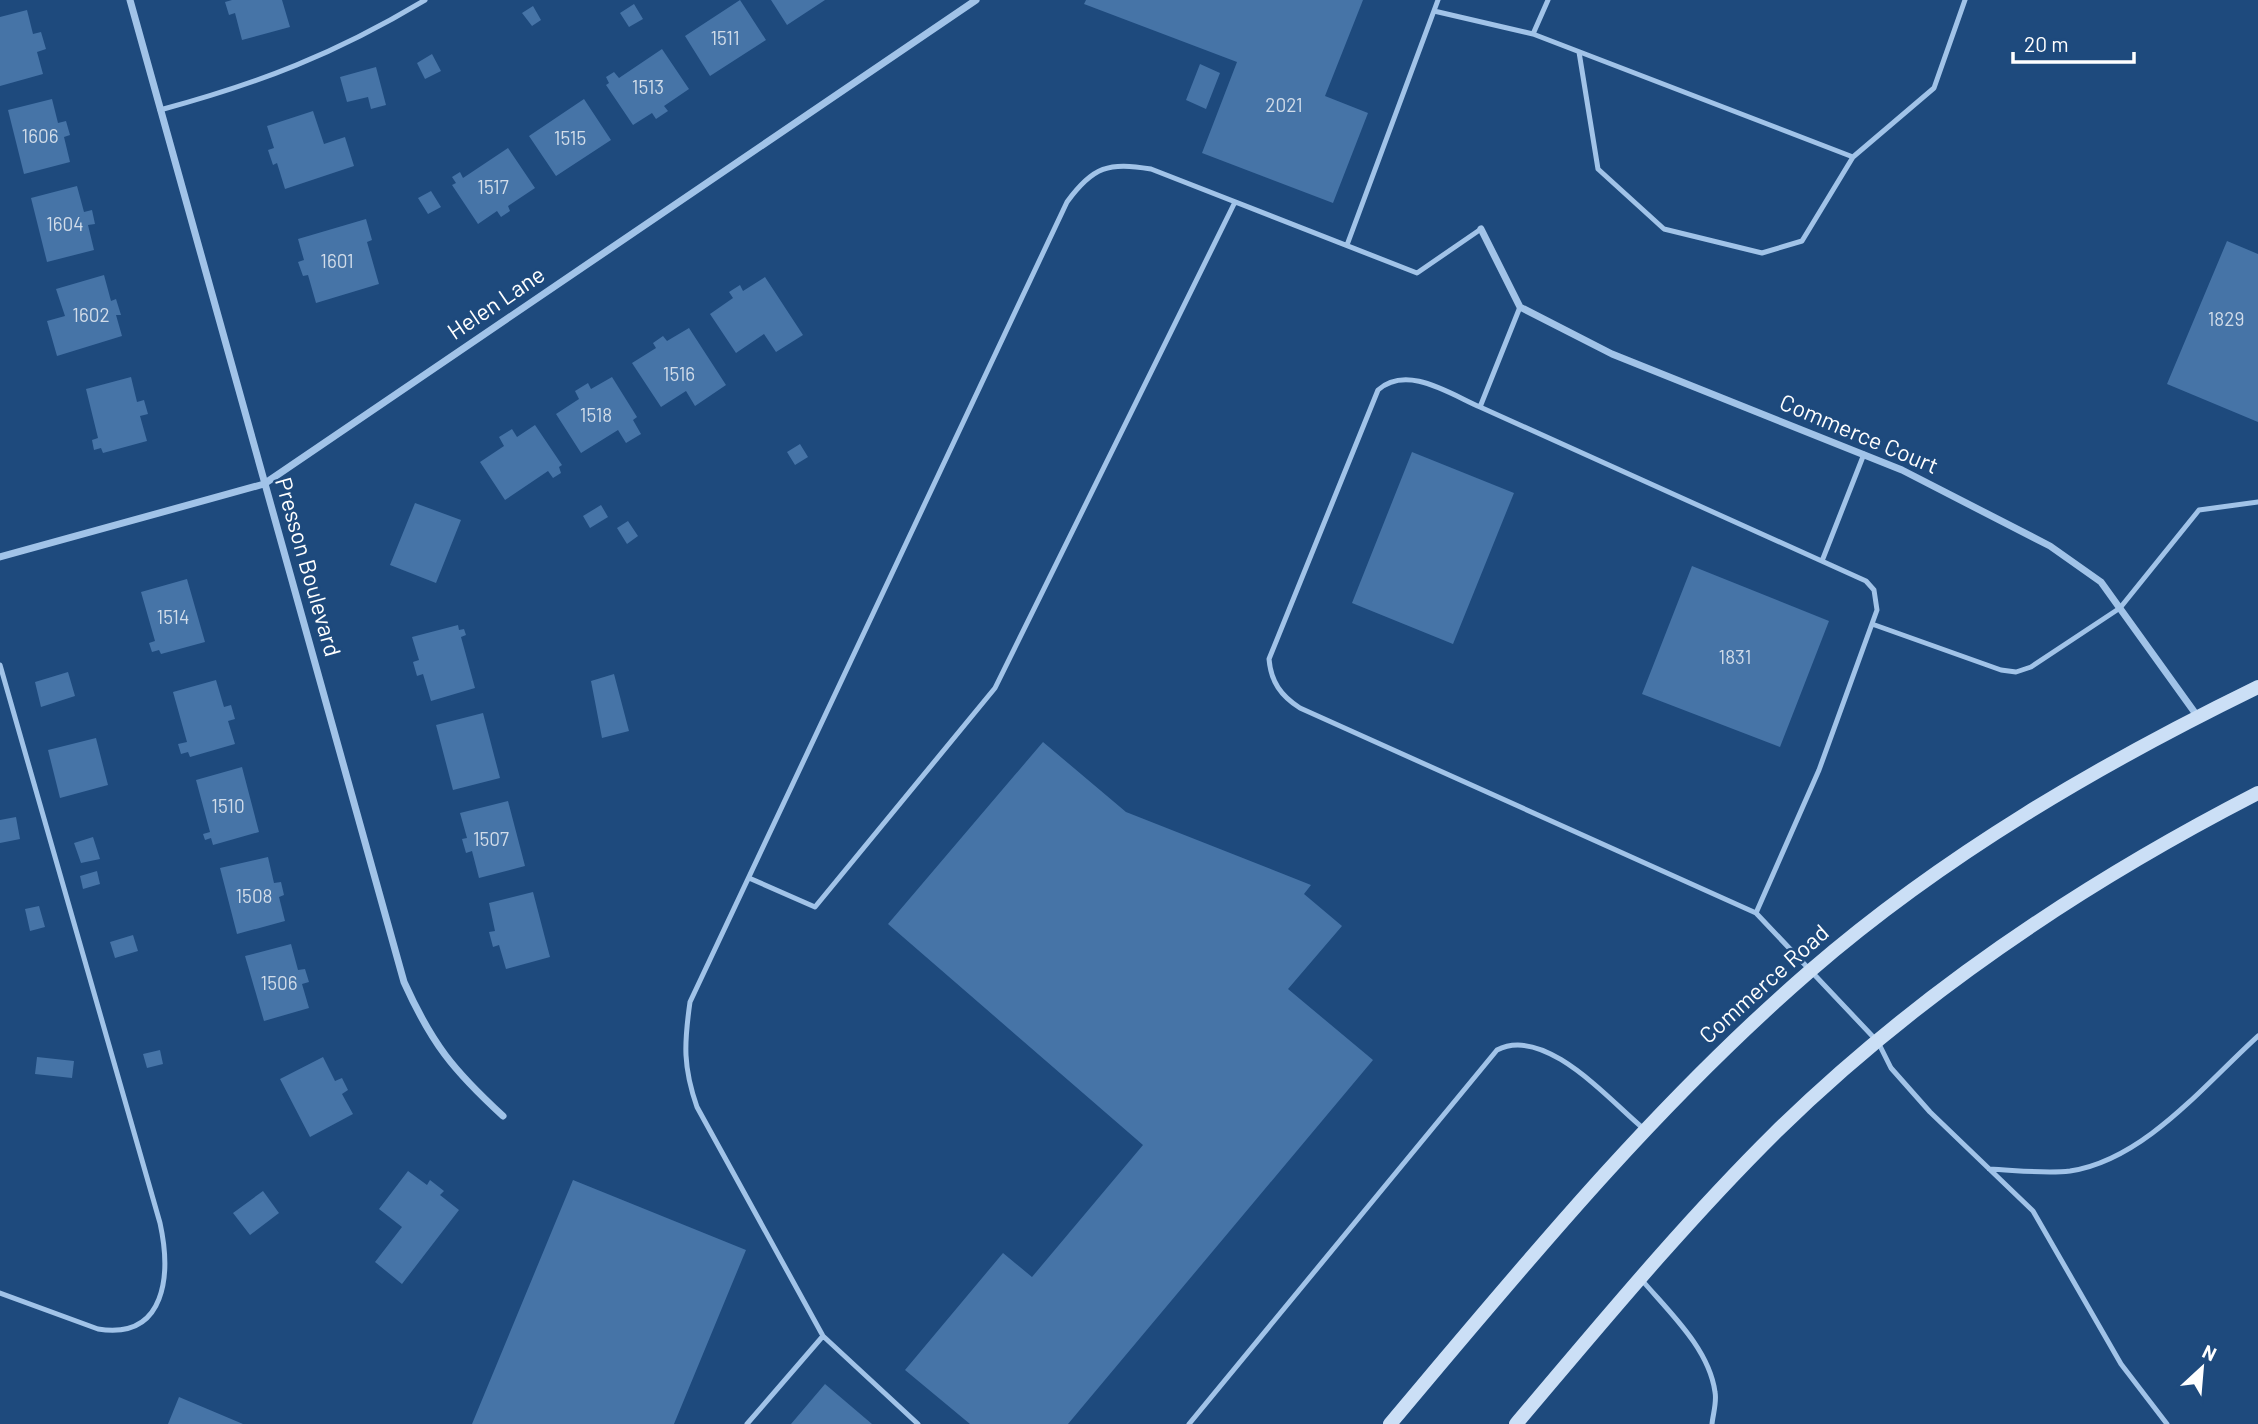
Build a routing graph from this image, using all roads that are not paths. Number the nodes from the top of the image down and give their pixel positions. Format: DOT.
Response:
graph roads {
  1 [pos="130,0"];
  2 [pos="425,0"];
  3 [pos="976,0"];
  4 [pos="1438,0"];
  5 [pos="1548,0"];
  6 [pos="1965,0"];
  7 [pos="1434,11"];
  8 [pos="1533,34"];
  9 [pos="1579,52"];
  10 [pos="160,110"];
  11 [pos="1853,157"];
  12 [pos="1235,202"];
  13 [pos="1481,229"];
  14 [pos="1347,245"];
  15 [pos="1520,307"];
  16 [pos="1480,407"];
  17 [pos="1864,454"];
  18 [pos="264,484"];
  19 [pos="2258,502"];
  20 [pos="0,557"];
  21 [pos="1822,561"];
  22 [pos="2120,608"];
  23 [pos="1872,624"];
  24 [pos="0,665"];
  25 [pos="2258,687"];
  26 [pos="2198,717"];
  27 [pos="2258,793"];
  28 [pos="749,878"];
  29 [pos="1756,913"];
  30 [pos="1812,970"];
  31 [pos="2258,1036"];
  32 [pos="1878,1042"];
  33 [pos="503,1116"];
  34 [pos="1644,1129"];
  35 [pos="1989,1169"];
  36 [pos="1641,1279"];
  37 [pos="0,1293"];
  38 [pos="822,1336"];
  39 [pos="747,1424"];
  40 [pos="918,1424"];
  41 [pos="1189,1424"];
  42 [pos="1390,1424"];
  43 [pos="1516,1424"];
  44 [pos="1712,1424"];
  45 [pos="2167,1424"];
  1 -- 10 [label="street, Presson Boulevard"];
  2 -- 10 [label="lane"];
  3 -- 18 [label="street, Helen Lane"];
  4 -- 7 [label="lane"];
  5 -- 8 [label="lane"];
  6 -- 11 [label="lane"];
  7 -- 8 [label="lane"];
  7 -- 14 [label="lane"];
  8 -- 9 [label="lane"];
  9 -- 11 [label="lane"];
  9 -- 11 [label="lane"];
  10 -- 18 [label="street, Presson Boulevard"];
  12 -- 14 [label="lane"];
  12 -- 28 [label="lane"];
  12 -- 28 [label="lane"];
  13 -- 14 [label="lane"];
  13 -- 15 [label="street"];
  15 -- 16 [label="lane"];
  15 -- 17 [label="street, Commerce Court"];
  16 -- 21 [label="lane"];
  16 -- 29 [label="lane"];
  17 -- 21 [label="lane"];
  17 -- 22 [label="street, Commerce Court"];
  18 -- 20 [label="street, Helen Lane"];
  18 -- 33 [label="street, Presson Boulevard"];
  19 -- 22 [label="lane"];
  21 -- 23 [label="lane"];
  22 -- 23 [label="lane"];
  22 -- 26 [label="street, Commerce Court"];
  23 -- 29 [label="lane"];
  24 -- 37 [label="lane"];
  25 -- 26 [label="main road, Commerce Road"];
  26 -- 30 [label="main road, Commerce Road"];
  27 -- 32 [label="main road"];
  28 -- 38 [label="lane"];
  29 -- 30 [label="lane"];
  30 -- 32 [label="lane"];
  30 -- 34 [label="main road, Commerce Road"];
  31 -- 35 [label="lane"];
  32 -- 35 [label="lane"];
  32 -- 36 [label="main road"];
  34 -- 41 [label="lane"];
  34 -- 42 [label="main road, Commerce Road"];
  35 -- 45 [label="lane"];
  36 -- 43 [label="main road"];
  36 -- 44 [label="lane"];
  38 -- 39 [label="lane"];
  38 -- 40 [label="lane"];
}
